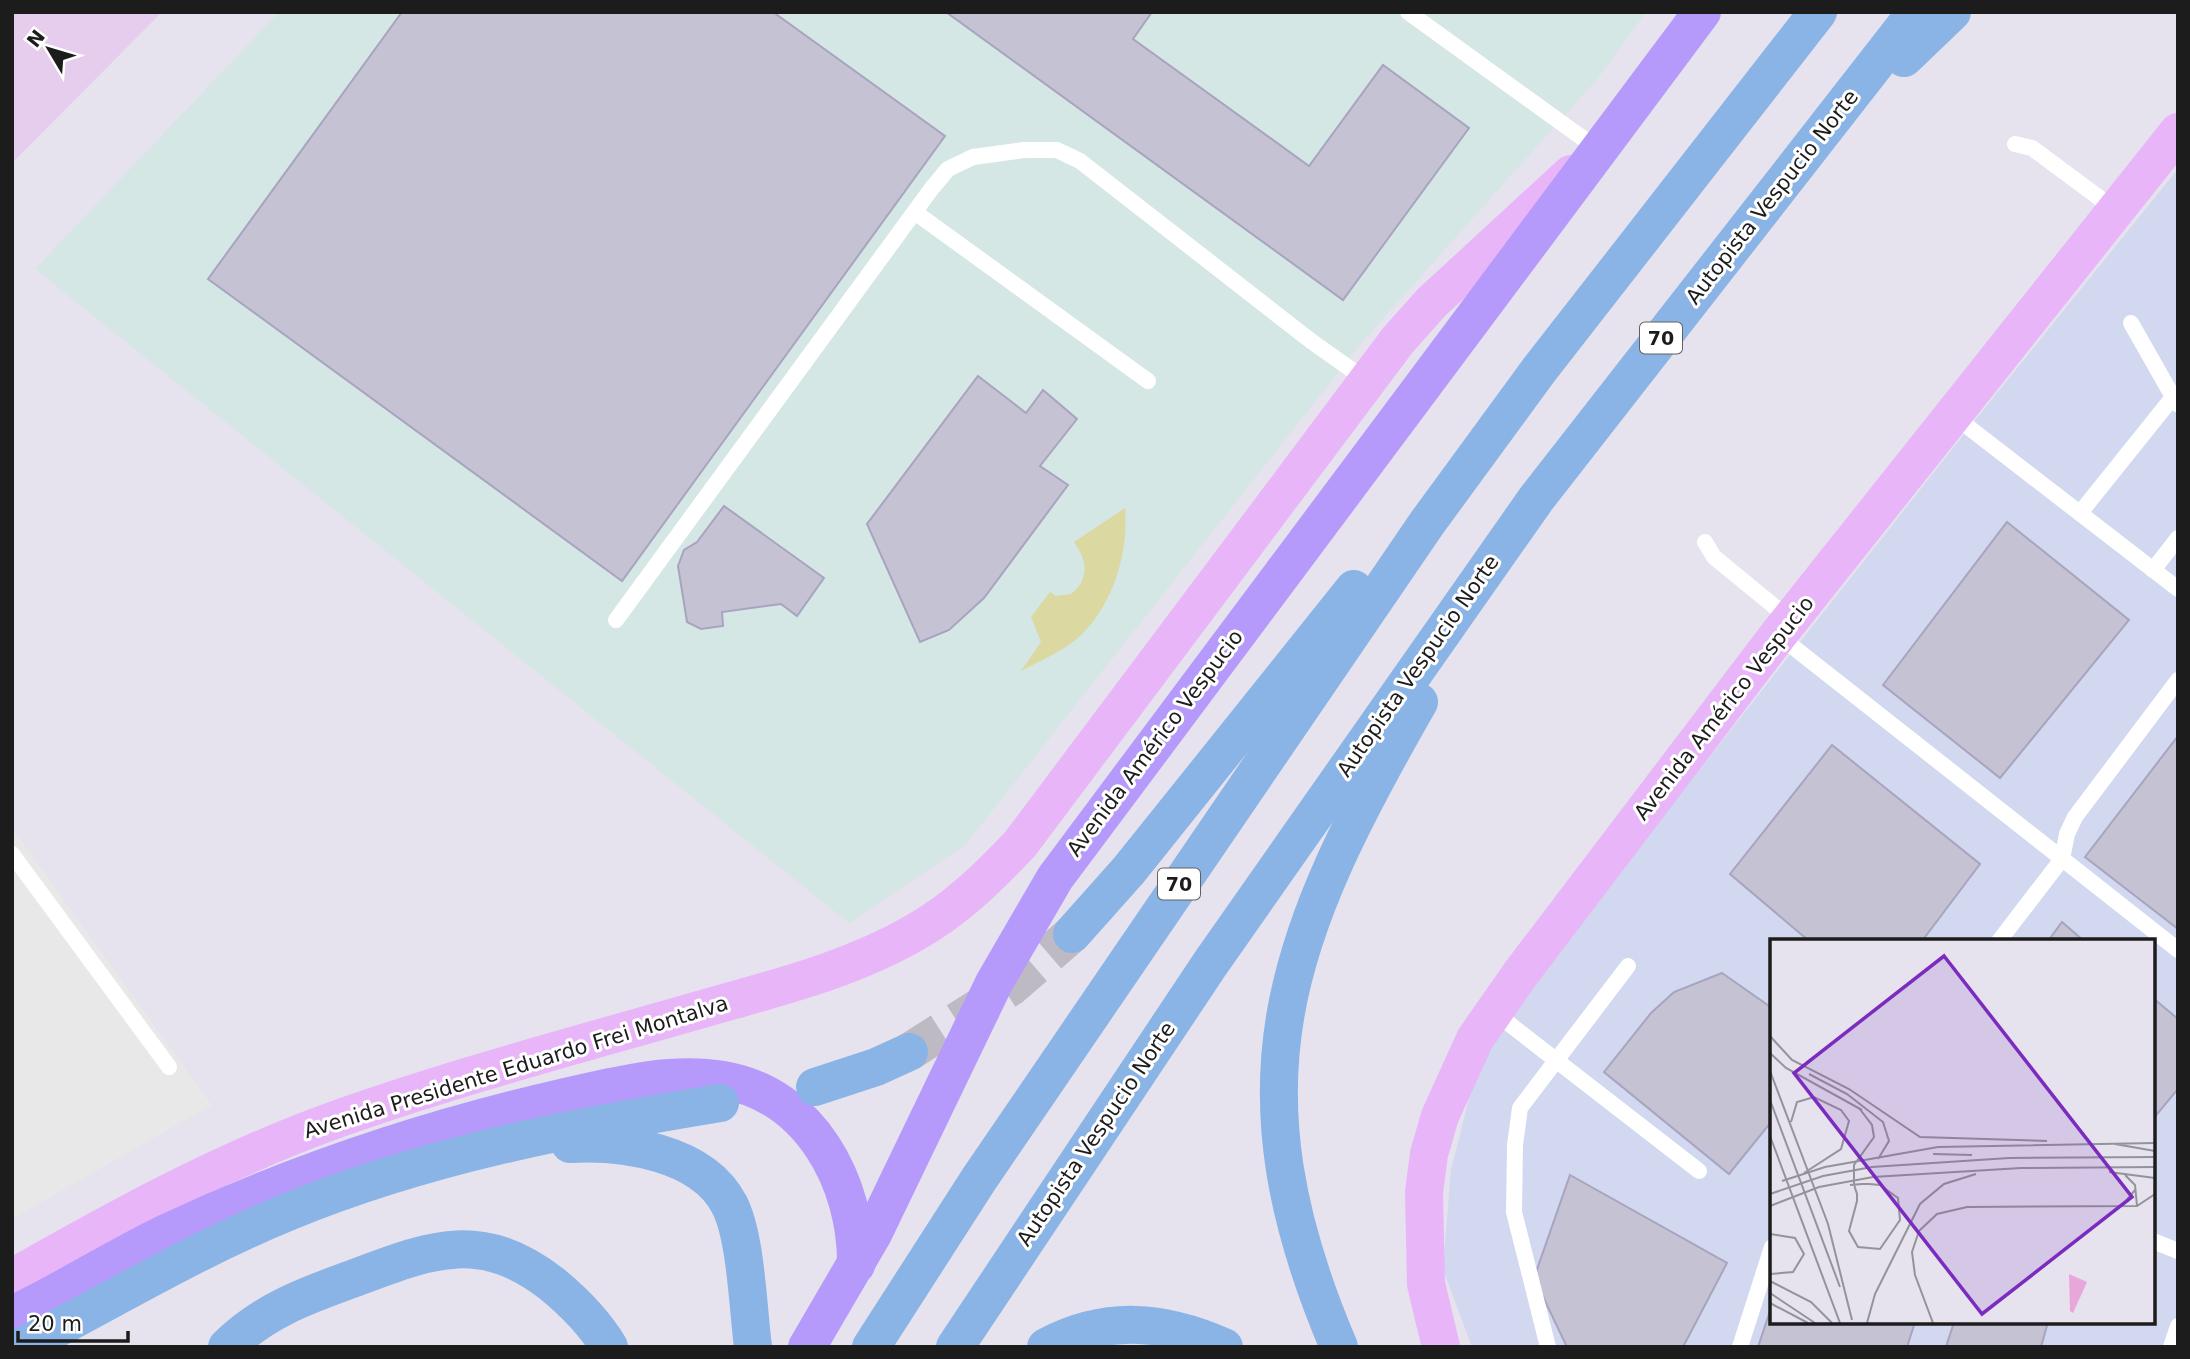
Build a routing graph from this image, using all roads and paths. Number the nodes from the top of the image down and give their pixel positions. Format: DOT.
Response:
graph roads {
  1 [pos="1408,12"];
  2 [pos="1702,12"];
  3 [pos="1818,12"];
  4 [pos="1916,12"];
  5 [pos="1952,12"];
  6 [pos="2178,132"];
  7 [pos="2015,144"];
  8 [pos="1599,150"];
  9 [pos="1787,176"];
  10 [pos="2118,211"];
  11 [pos="916,213"];
  12 [pos="2131,323"];
  13 [pos="1366,380"];
  14 [pos="1148,381"];
  15 [pos="2175,402"];
  16 [pos="1954,416"];
  17 [pos="1489,439"];
  18 [pos="1536,499"];
  19 [pos="2080,513"];
  20 [pos="2178,538"];
  21 [pos="1706,542"];
  22 [pos="2153,570"];
  23 [pos="2178,589"];
  24 [pos="616,620"];
  25 [pos="1785,628"];
  26 [pos="2178,680"];
  27 [pos="12,854"];
  28 [pos="2062,859"];
  29 [pos="915,933"];
  30 [pos="1072,934"];
  31 [pos="2000,939"];
  32 [pos="2178,950"];
  33 [pos="1628,966"];
  34 [pos="1493,1012"];
  35 [pos="909,1052"];
  36 [pos="1555,1059"];
  37 [pos="169,1067"];
  38 [pos="815,1087"];
  39 [pos="720,1103"];
  40 [pos="485,1149"];
  41 [pos="1699,1171"];
  42 [pos="2155,1242"];
  43 [pos="2178,1251"];
  44 [pos="1770,1253"];
  45 [pos="856,1265"];
  46 [pos="12,1278"];
  47 [pos="12,1315"];
  48 [pos="2178,1326"];
  49 [pos="875,1341"];
  50 [pos="22,1347"];
  51 [pos="227,1347"];
  52 [pos="609,1347"];
  53 [pos="753,1347"];
  54 [pos="807,1347"];
  55 [pos="956,1347"];
  56 [pos="1046,1347"];
  57 [pos="1224,1347"];
  58 [pos="1339,1347"];
  59 [pos="1441,1347"];
  60 [pos="1548,1347"];
  61 [pos="1740,1347"];
  62 [pos="2171,1347"];
  1 -- 8 [label="lane"];
  2 -- 8 [label="main road, Avenida Américo Vespucio"];
  3 -- 17 [label="highway, 70"];
  4 -- 9 [label="highway, Autopista Vespucio Norte / 70"];
  5 -- 9 [label="highway"];
  6 -- 10 [label="main road, Avenida Américo Vespucio"];
  7 -- 10 [label="lane"];
  8 -- 13 [label="main road, Avenida Américo Vespucio"];
  8 -- 45 [label="main road, Avenida Américo Vespucio"];
  9 -- 18 [label="highway, Autopista Vespucio Norte / 70"];
  10 -- 16 [label="main road, Avenida Américo Vespucio"];
  11 -- 13 [label="lane"];
  11 -- 14 [label="lane"];
  11 -- 24 [label="lane"];
  12 -- 15 [label="lane"];
  13 -- 29 [label="main road, Avenida Américo Vespucio"];
  15 -- 19 [label="lane"];
  16 -- 19 [label="lane"];
  16 -- 25 [label="main road, Avenida Américo Vespucio"];
  17 -- 30 [label="highway"];
  17 -- 49 [label="highway, 70"];
  18 -- 55 [label="highway, Autopista Vespucio Norte / 70"];
  18 -- 58 [label="highway"];
  19 -- 22 [label="lane"];
  20 -- 22 [label="lane"];
  21 -- 25 [label="lane"];
  22 -- 23 [label="lane"];
  25 -- 28 [label="lane"];
  25 -- 34 [label="main road, Avenida Américo Vespucio"];
  26 -- 28 [label="lane"];
  27 -- 37 [label="lane"];
  28 -- 31 [label="lane"];
  28 -- 32 [label="lane"];
  29 -- 46 [label="main road, Avenida Presidente Eduardo Frei Montalva"];
  33 -- 36 [label="lane"];
  34 -- 36 [label="lane"];
  34 -- 59 [label="main road, Avenida Américo Vespucio"];
  35 -- 38 [label="highway"];
  36 -- 41 [label="lane"];
  36 -- 60 [label="lane"];
  39 -- 40 [label="highway"];
  40 -- 50 [label="highway"];
  40 -- 53 [label="highway"];
  42 -- 43 [label="lane"];
  44 -- 61 [label="lane"];
  45 -- 47 [label="main road"];
  45 -- 54 [label="main road, Avenida Américo Vespucio"];
  48 -- 62 [label="lane"];
  51 -- 52 [label="highway"];
  56 -- 57 [label="highway"];
}
